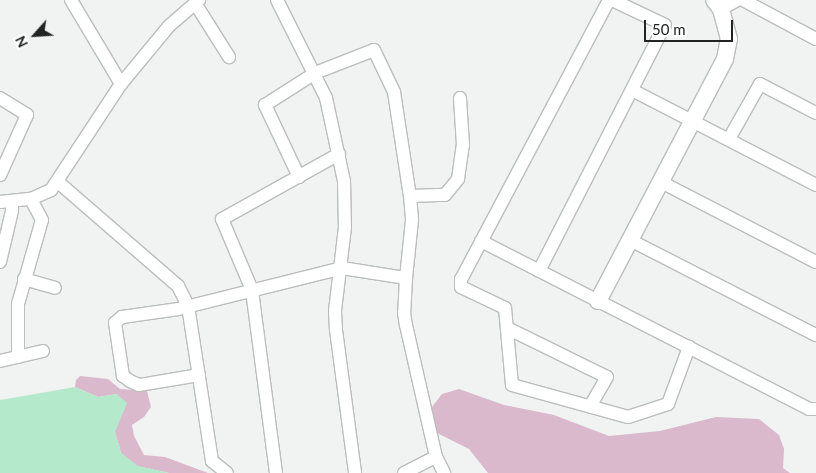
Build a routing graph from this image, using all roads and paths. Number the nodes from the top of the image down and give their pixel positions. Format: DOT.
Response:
graph roads {
  1 [pos="71,0"];
  2 [pos="277,0"];
  3 [pos="611,0"];
  4 [pos="737,0"];
  5 [pos="743,0"];
  6 [pos="197,1"];
  7 [pos="717,4"];
  8 [pos="816,39"];
  9 [pos="229,57"];
  10 [pos="315,73"];
  11 [pos="121,84"];
  12 [pos="632,90"];
  13 [pos="0,98"];
  14 [pos="460,98"];
  15 [pos="816,113"];
  16 [pos="693,120"];
  17 [pos="730,139"];
  18 [pos="339,154"];
  19 [pos="0,175"];
  20 [pos="299,177"];
  21 [pos="58,182"];
  22 [pos="660,182"];
  23 [pos="816,185"];
  24 [pos="410,196"];
  25 [pos="32,199"];
  26 [pos="6,202"];
  27 [pos="630,240"];
  28 [pos="481,241"];
  29 [pos="0,262"];
  30 [pos="816,262"];
  31 [pos="342,268"];
  32 [pos="539,271"];
  33 [pos="406,278"];
  34 [pos="24,279"];
  35 [pos="55,288"];
  36 [pos="252,290"];
  37 [pos="598,300"];
  38 [pos="188,306"];
  39 [pos="507,328"];
  40 [pos="816,335"];
  41 [pos="689,347"];
  42 [pos="43,351"];
  43 [pos="18,357"];
  44 [pos="0,360"];
  45 [pos="199,375"];
  46 [pos="590,406"];
  47 [pos="816,409"];
  48 [pos="436,457"];
  49 [pos="227,473"];
  50 [pos="276,473"];
  51 [pos="355,473"];
  52 [pos="404,473"];
  53 [pos="444,473"];
  1 -- 11 [label="street"];
  2 -- 10 [label="street"];
  3 -- 12 [label="street"];
  3 -- 28 [label="street"];
  4 -- 7 [label="street"];
  5 -- 8 [label="street"];
  6 -- 9 [label="street"];
  6 -- 11 [label="street"];
  7 -- 16 [label="street"];
  10 -- 18 [label="street"];
  10 -- 20 [label="street"];
  10 -- 24 [label="street"];
  11 -- 21 [label="street"];
  12 -- 16 [label="street"];
  12 -- 32 [label="street"];
  13 -- 19 [label="street"];
  14 -- 24 [label="street"];
  15 -- 17 [label="street"];
  16 -- 17 [label="street"];
  16 -- 22 [label="street"];
  17 -- 23 [label="street"];
  18 -- 20 [label="street"];
  18 -- 31 [label="street"];
  20 -- 36 [label="street"];
  21 -- 25 [label="street"];
  21 -- 38 [label="street"];
  22 -- 27 [label="street"];
  22 -- 30 [label="street"];
  24 -- 33 [label="street"];
  25 -- 26 [label="street"];
  25 -- 34 [label="street"];
  26 -- 29 [label="street"];
  27 -- 37 [label="street"];
  27 -- 40 [label="street"];
  28 -- 32 [label="street"];
  28 -- 39 [label="street"];
  31 -- 33 [label="street"];
  31 -- 36 [label="street"];
  31 -- 51 [label="street"];
  32 -- 37 [label="street"];
  33 -- 48 [label="street"];
  34 -- 35 [label="street"];
  34 -- 43 [label="street"];
  36 -- 38 [label="street"];
  36 -- 50 [label="street"];
  37 -- 41 [label="street"];
  38 -- 45 [label="street"];
  38 -- 45 [label="street"];
  39 -- 46 [label="street"];
  39 -- 46 [label="street"];
  41 -- 46 [label="street"];
  41 -- 47 [label="street"];
  42 -- 43 [label="street"];
  43 -- 44 [label="street"];
  45 -- 49 [label="street"];
  48 -- 52 [label="street"];
  48 -- 53 [label="street"];
}
